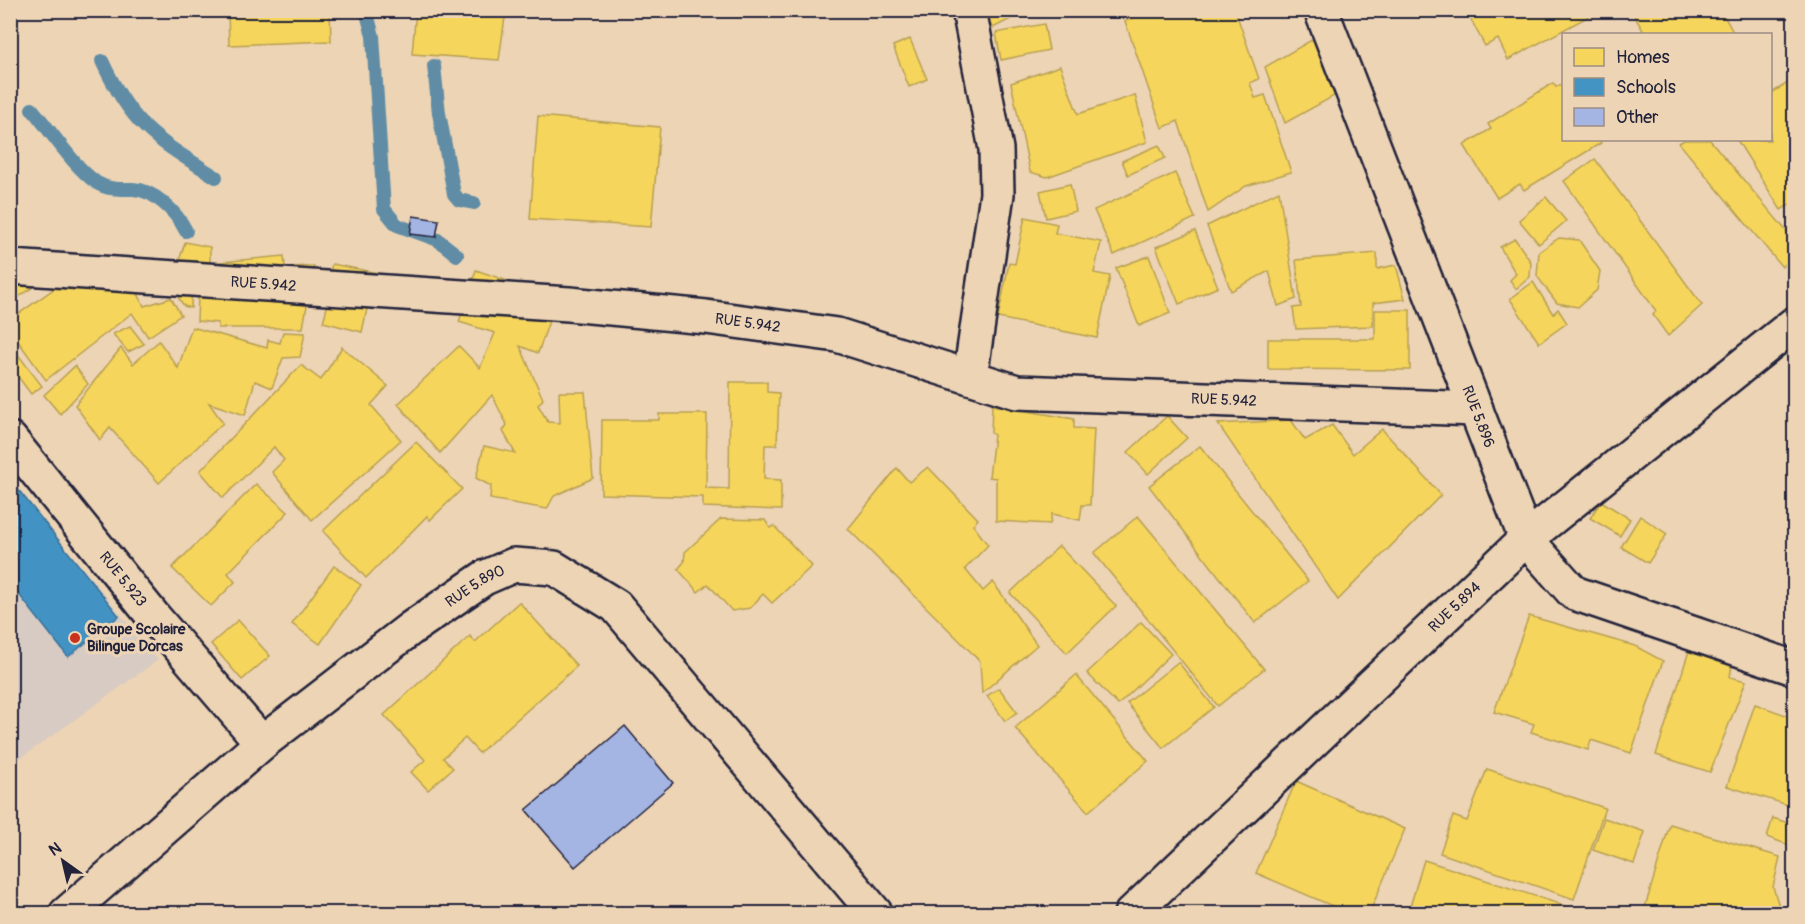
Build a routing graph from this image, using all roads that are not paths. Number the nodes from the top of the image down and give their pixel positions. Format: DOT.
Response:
graph roads {
  1 [pos="969,10"];
  2 [pos="1322,10"];
  3 [pos="10,267"];
  4 [pos="1794,324"];
  5 [pos="970,378"];
  6 [pos="1476,409"];
  7 [pos="10,439"];
  8 [pos="1526,539"];
  9 [pos="1794,668"];
  10 [pos="262,743"];
  11 [pos="66,914"];
  12 [pos="876,914"];
  13 [pos="1131,914"];
  1 -- 5 [label="street"];
  2 -- 6 [label="street, RUE 5.896"];
  3 -- 5 [label="street, RUE 5.942"];
  4 -- 8 [label="street, RUE 5.894"];
  5 -- 6 [label="street, RUE 5.942"];
  6 -- 8 [label="street, RUE 5.896"];
  7 -- 10 [label="street, RUE 5.923"];
  8 -- 9 [label="street, RUE 5.896"];
  8 -- 13 [label="street, RUE 5.894"];
  10 -- 11 [label="street, RUE 5.890"];
  10 -- 12 [label="street, RUE 5.890"];
}
